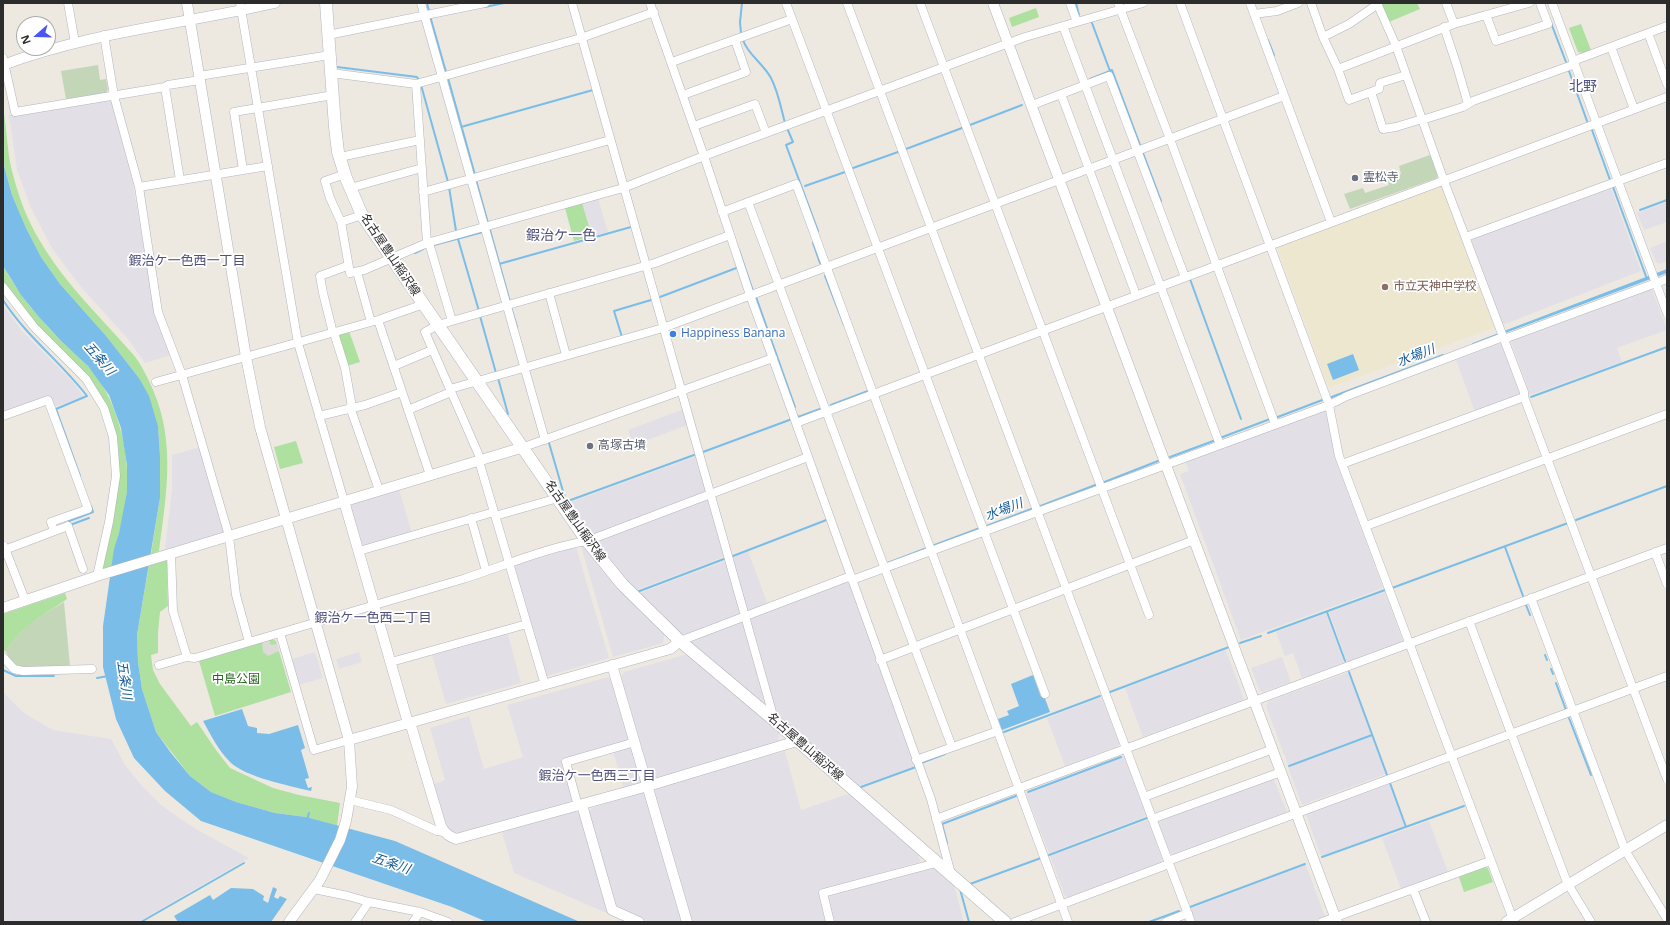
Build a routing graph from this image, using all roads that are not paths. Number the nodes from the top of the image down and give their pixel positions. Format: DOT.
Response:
graph roads {
  1 [pos="68,3"];
  2 [pos="187,3"];
  3 [pos="275,3"];
  4 [pos="326,3"];
  5 [pos="421,3"];
  6 [pos="480,3"];
  7 [pos="572,3"];
  8 [pos="650,3"];
  9 [pos="847,3"];
  10 [pos="920,3"];
  11 [pos="994,3"];
  12 [pos="1070,3"];
  13 [pos="1143,3"];
  14 [pos="1180,3"];
  15 [pos="1250,3"];
  16 [pos="1298,3"];
  17 [pos="1312,3"];
  18 [pos="1446,3"];
  19 [pos="1529,3"];
  20 [pos="1540,3"];
  21 [pos="1552,3"];
  22 [pos="788,4"];
  23 [pos="1378,4"];
  24 [pos="241,6"];
  25 [pos="1119,6"];
  26 [pos="654,12"];
  27 [pos="1254,14"];
  28 [pos="425,15"];
  29 [pos="1486,15"];
  30 [pos="792,19"];
  31 [pos="190,20"];
  32 [pos="1077,22"];
  33 [pos="1454,24"];
  34 [pos="1063,26"];
  35 [pos="1667,26"];
  36 [pos="1444,27"];
  37 [pos="1648,33"];
  38 [pos="104,35"];
  39 [pos="328,35"];
  40 [pos="1323,37"];
  41 [pos="581,38"];
  42 [pos="734,40"];
  43 [pos="75,43"];
  44 [pos="1009,43"];
  45 [pos="1396,46"];
  46 [pos="1611,47"];
  47 [pos="330,55"];
  48 [pos="672,62"];
  49 [pos="1574,62"];
  50 [pos="4,63"];
  51 [pos="944,67"];
  52 [pos="252,68"];
  53 [pos="1338,69"];
  54 [pos="331,73"];
  55 [pos="1406,75"];
  56 [pos="442,76"];
  57 [pos="199,78"];
  58 [pos="416,84"];
  59 [pos="1667,84"];
  60 [pos="1086,85"];
  61 [pos="165,87"];
  62 [pos="879,91"];
  63 [pos="1371,92"];
  64 [pos="1061,94"];
  65 [pos="333,95"];
  66 [pos="683,95"];
  67 [pos="114,96"];
  68 [pos="1284,96"];
  69 [pos="1667,97"];
  70 [pos="1468,104"];
  71 [pos="1032,105"];
  72 [pos="258,108"];
  73 [pos="1634,109"];
  74 [pos="826,111"];
  75 [pos="1224,119"];
  76 [pos="1422,120"];
  77 [pos="1596,123"];
  78 [pos="694,126"];
  79 [pos="766,133"];
  80 [pos="1170,139"];
  81 [pos="420,140"];
  82 [pos="610,140"];
  83 [pos="1137,151"];
  84 [pos="704,156"];
  85 [pos="340,157"];
  86 [pos="1114,159"];
  87 [pos="1667,163"];
  88 [pos="268,166"];
  89 [pos="422,168"];
  90 [pos="1088,169"];
  91 [pos="243,170"];
  92 [pos="215,174"];
  93 [pos="345,174"];
  94 [pos="471,178"];
  95 [pos="1060,179"];
  96 [pos="180,180"];
  97 [pos="1444,180"];
  98 [pos="1618,181"];
  99 [pos="139,187"];
  100 [pos="350,188"];
  101 [pos="624,188"];
  102 [pos="424,192"];
  103 [pos="748,202"];
  104 [pos="995,204"];
  105 [pos="722,212"];
  106 [pos="362,215"];
  107 [pos="341,222"];
  108 [pos="1331,222"];
  109 [pos="485,227"];
  110 [pos="930,228"];
  111 [pos="730,235"];
  112 [pos="1466,237"];
  113 [pos="428,243"];
  114 [pos="1270,245"];
  115 [pos="878,248"];
  116 [pos="392,257"];
  117 [pos="1217,265"];
  118 [pos="347,266"];
  119 [pos="645,266"];
  120 [pos="827,267"];
  121 [pos="357,272"];
  122 [pos="1185,277"];
  123 [pos="1667,279"];
  124 [pos="1655,282"];
  125 [pos="779,285"];
  126 [pos="1161,286"];
  127 [pos="3,287"];
  128 [pos="549,293"];
  129 [pos="750,295"];
  130 [pos="1136,295"];
  131 [pos="424,304"];
  132 [pos="507,306"];
  133 [pos="1107,306"];
  134 [pos="1667,313"];
  135 [pos="374,321"];
  136 [pos="452,321"];
  137 [pos="438,325"];
  138 [pos="662,328"];
  139 [pos="1043,330"];
  140 [pos="334,333"];
  141 [pos="1503,336"];
  142 [pos="298,343"];
  143 [pos="432,350"];
  144 [pos="566,355"];
  145 [pos="978,355"];
  146 [pos="246,358"];
  147 [pos="773,358"];
  148 [pos="394,366"];
  149 [pos="524,367"];
  150 [pos="926,374"];
  151 [pos="182,375"];
  152 [pos="477,380"];
  153 [pos="156,382"];
  154 [pos="450,390"];
  155 [pos="680,391"];
  156 [pos="402,392"];
  157 [pos="874,394"];
  158 [pos="1524,397"];
  159 [pos="1329,403"];
  160 [pos="351,407"];
  161 [pos="408,410"];
  162 [pos="826,412"];
  163 [pos="1667,414"];
  164 [pos="3,416"];
  165 [pos="319,416"];
  166 [pos="1273,419"];
  167 [pos="796,423"];
  168 [pos="545,440"];
  169 [pos="1219,441"];
  170 [pos="524,448"];
  171 [pos="808,457"];
  172 [pos="480,460"];
  173 [pos="1548,460"];
  174 [pos="1342,464"];
  175 [pos="1166,465"];
  176 [pos="430,475"];
  177 [pos="1100,485"];
  178 [pos="379,490"];
  179 [pos="710,494"];
  180 [pos="558,498"];
  181 [pos="344,500"];
  182 [pos="1035,509"];
  183 [pos="495,514"];
  184 [pos="286,518"];
  185 [pos="471,518"];
  186 [pos="1366,526"];
  187 [pos="983,529"];
  188 [pos="54,531"];
  189 [pos="229,536"];
  190 [pos="587,540"];
  191 [pos="1194,540"];
  192 [pos="5,548"];
  193 [pos="931,548"];
  194 [pos="1667,548"];
  195 [pos="358,551"];
  196 [pos="1655,552"];
  197 [pos="171,553"];
  198 [pos="509,563"];
  199 [pos="1130,565"];
  200 [pos="884,567"];
  201 [pos="83,569"];
  202 [pos="486,571"];
  203 [pos="98,575"];
  204 [pos="1591,576"];
  205 [pos="852,578"];
  206 [pos="1667,584"];
  207 [pos="1066,589"];
  208 [pos="1531,598"];
  209 [pos="25,600"];
  210 [pos="374,605"];
  211 [pos="3,608"];
  212 [pos="1013,609"];
  213 [pos="1148,614"];
  214 [pos="745,617"];
  215 [pos="1469,621"];
  216 [pos="316,622"];
  217 [pos="527,624"];
  218 [pos="961,629"];
  219 [pos="280,633"];
  220 [pos="680,641"];
  221 [pos="249,642"];
  222 [pos="1409,643"];
  223 [pos="914,647"];
  224 [pos="3,657"];
  225 [pos="187,657"];
  226 [pos="880,660"];
  227 [pos="390,662"];
  228 [pos="159,665"];
  229 [pos="612,665"];
  230 [pos="92,669"];
  231 [pos="1667,676"];
  232 [pos="545,684"];
  233 [pos="1633,689"];
  234 [pos="1045,694"];
  235 [pos="1254,700"];
  236 [pos="1573,711"];
  237 [pos="774,720"];
  238 [pos="409,723"];
  239 [pos="998,731"];
  240 [pos="1511,734"];
  241 [pos="349,740"];
  242 [pos="797,741"];
  243 [pos="635,742"];
  244 [pos="952,747"];
  245 [pos="1126,748"];
  246 [pos="1273,749"];
  247 [pos="1451,756"];
  248 [pos="916,760"];
  249 [pos="1281,772"];
  250 [pos="1667,779"];
  251 [pos="648,786"];
  252 [pos="1019,788"];
  253 [pos="1144,797"];
  254 [pos="350,800"];
  255 [pos="580,805"];
  256 [pos="1296,813"];
  257 [pos="936,819"];
  258 [pos="1152,819"];
  259 [pos="1667,825"];
  260 [pos="444,832"];
  261 [pos="1625,850"];
  262 [pos="1490,861"];
  263 [pos="936,862"];
  264 [pos="1169,862"];
  265 [pos="951,875"];
  266 [pos="317,884"];
  267 [pos="1568,885"];
  268 [pos="1413,889"];
  269 [pos="369,902"];
  270 [pos="1062,904"];
  271 [pos="420,912"];
  272 [pos="1188,913"];
  273 [pos="1667,918"];
  274 [pos="1336,920"];
  275 [pos="1511,921"];
  276 [pos="289,922"];
  277 [pos="355,922"];
  278 [pos="413,922"];
  279 [pos="448,922"];
  280 [pos="639,922"];
  281 [pos="687,922"];
  282 [pos="830,922"];
  283 [pos="1005,922"];
  284 [pos="1015,922"];
  285 [pos="1068,922"];
  286 [pos="1166,922"];
  287 [pos="1191,922"];
  288 [pos="1322,922"];
  289 [pos="1426,922"];
  290 [pos="1591,922"];
  1 -- 43 [label="street"];
  2 -- 31 [label="street"];
  3 -- 24 [label="street"];
  4 -- 39 [label="main road, 名古屋豊山稲沢線"];
  5 -- 28 [label="street"];
  6 -- 28 [label="street"];
  7 -- 41 [label="street"];
  8 -- 26 [label="street"];
  9 -- 62 [label="street"];
  10 -- 51 [label="street"];
  11 -- 44 [label="street"];
  12 -- 32 [label="street"];
  13 -- 25 [label="street"];
  14 -- 75 [label="street"];
  15 -- 27 [label="street"];
  16 -- 27 [label="street"];
  17 -- 40 [label="street"];
  18 -- 33 [label="street"];
  19 -- 29 [label="street"];
  20 -- 29 [label="street"];
  21 -- 49 [label="street"];
  22 -- 30 [label="street"];
  23 -- 40 [label="street"];
  23 -- 45 [label="street"];
  24 -- 31 [label="street"];
  24 -- 52 [label="street"];
  25 -- 32 [label="street"];
  25 -- 80 [label="street"];
  26 -- 41 [label="street"];
  26 -- 48 [label="street"];
  27 -- 68 [label="street"];
  28 -- 39 [label="street"];
  28 -- 56 [label="street"];
  29 -- 33 [label="street"];
  30 -- 42 [label="street"];
  30 -- 74 [label="street"];
  31 -- 38 [label="street"];
  31 -- 57 [label="street"];
  32 -- 34 [label="street"];
  33 -- 36 [label="street"];
  34 -- 44 [label="street"];
  34 -- 60 [label="street"];
  35 -- 37 [label="street"];
  36 -- 45 [label="street"];
  36 -- 70 [label="street"];
  37 -- 46 [label="street"];
  37 -- 59 [label="street"];
  38 -- 43 [label="street"];
  38 -- 67 [label="street"];
  39 -- 47 [label="main road, 名古屋豊山稲沢線"];
  40 -- 53 [label="street"];
  41 -- 56 [label="street"];
  41 -- 82 [label="street"];
  42 -- 48 [label="street"];
  42 -- 66 [label="street"];
  43 -- 50 [label="street"];
  44 -- 51 [label="street"];
  44 -- 71 [label="street"];
  45 -- 53 [label="street"];
  45 -- 55 [label="street"];
  46 -- 49 [label="street"];
  46 -- 73 [label="street"];
  47 -- 52 [label="street"];
  47 -- 54 [label="main road, 名古屋豊山稲沢線"];
  48 -- 66 [label="street"];
  49 -- 70 [label="street"];
  49 -- 77 [label="street"];
  50 -- 67 [label="street"];
  51 -- 62 [label="street"];
  51 -- 104 [label="street"];
  52 -- 57 [label="street"];
  52 -- 72 [label="street"];
  53 -- 63 [label="street"];
  54 -- 58 [label="street"];
  54 -- 65 [label="main road, 名古屋豊山稲沢線"];
  55 -- 63 [label="street"];
  55 -- 76 [label="street"];
  56 -- 58 [label="street"];
  56 -- 94 [label="street"];
  57 -- 61 [label="street"];
  57 -- 92 [label="street"];
  58 -- 81 [label="street"];
  60 -- 64 [label="street"];
  60 -- 83 [label="street"];
  60 -- 86 [label="street"];
  61 -- 67 [label="street"];
  61 -- 96 [label="street"];
  62 -- 74 [label="street"];
  62 -- 110 [label="street"];
  63 -- 76 [label="street"];
  64 -- 71 [label="street"];
  64 -- 90 [label="street"];
  65 -- 72 [label="street"];
  65 -- 85 [label="main road, 名古屋豊山稲沢線"];
  66 -- 78 [label="street"];
  67 -- 99 [label="street"];
  68 -- 75 [label="street"];
  68 -- 108 [label="street"];
  69 -- 73 [label="street"];
  70 -- 76 [label="street"];
  71 -- 95 [label="street"];
  72 -- 88 [label="street"];
  72 -- 91 [label="street"];
  73 -- 77 [label="street"];
  74 -- 79 [label="street"];
  74 -- 115 [label="street"];
  75 -- 80 [label="street"];
  75 -- 114 [label="street"];
  76 -- 97 [label="street"];
  77 -- 97 [label="street"];
  77 -- 98 [label="street"];
  78 -- 79 [label="street"];
  78 -- 84 [label="street"];
  79 -- 84 [label="street"];
  80 -- 83 [label="street"];
  80 -- 117 [label="street"];
  81 -- 85 [label="street"];
  81 -- 89 [label="street"];
  82 -- 94 [label="street"];
  82 -- 101 [label="street"];
  83 -- 86 [label="street"];
  83 -- 122 [label="street"];
  84 -- 101 [label="street"];
  84 -- 105 [label="street"];
  85 -- 93 [label="main road, 名古屋豊山稲沢線"];
  86 -- 90 [label="street"];
  86 -- 126 [label="street"];
  87 -- 98 [label="street"];
  88 -- 91 [label="street"];
  88 -- 142 [label="street"];
  89 -- 100 [label="street"];
  89 -- 102 [label="street"];
  90 -- 95 [label="street"];
  90 -- 130 [label="street"];
  91 -- 92 [label="street"];
  92 -- 96 [label="street"];
  92 -- 146 [label="street"];
  93 -- 100 [label="main road, 名古屋豊山稲沢線"];
  93 -- 107 [label="street"];
  94 -- 102 [label="street"];
  94 -- 109 [label="street"];
  95 -- 104 [label="street"];
  95 -- 133 [label="street"];
  96 -- 99 [label="street"];
  97 -- 108 [label="street"];
  97 -- 112 [label="street"];
  98 -- 112 [label="street"];
  98 -- 124 [label="street"];
  99 -- 151 [label="street"];
  100 -- 106 [label="main road, 名古屋豊山稲沢線"];
  101 -- 109 [label="street"];
  101 -- 119 [label="street"];
  102 -- 113 [label="street"];
  103 -- 105 [label="street"];
  103 -- 120 [label="street"];
  103 -- 125 [label="street"];
  104 -- 110 [label="street"];
  104 -- 139 [label="street"];
  105 -- 111 [label="street"];
  106 -- 107 [label="street"];
  106 -- 116 [label="main road, 名古屋豊山稲沢線"];
  107 -- 118 [label="street"];
  108 -- 114 [label="street"];
  109 -- 113 [label="street"];
  109 -- 132 [label="street"];
  110 -- 115 [label="street"];
  110 -- 145 [label="street"];
  111 -- 119 [label="street"];
  111 -- 129 [label="street"];
  112 -- 141 [label="street"];
  113 -- 116 [label="street"];
  113 -- 136 [label="street"];
  114 -- 117 [label="street"];
  114 -- 159 [label="street"];
  115 -- 120 [label="street"];
  115 -- 150 [label="street"];
  116 -- 121 [label="street"];
  116 -- 131 [label="main road, 名古屋豊山稲沢線"];
  117 -- 122 [label="street"];
  117 -- 166 [label="street"];
  118 -- 121 [label="street"];
  118 -- 140 [label="street"];
  119 -- 128 [label="street"];
  119 -- 138 [label="street"];
  120 -- 125 [label="street"];
  120 -- 157 [label="street"];
  121 -- 135 [label="street"];
  122 -- 126 [label="street"];
  123 -- 124 [label="street"];
  124 -- 134 [label="street"];
  124 -- 141 [label="street"];
  125 -- 129 [label="street"];
  125 -- 162 [label="street"];
  126 -- 130 [label="street"];
  126 -- 169 [label="street"];
  127 -- 203 [label="street"];
  128 -- 132 [label="street"];
  128 -- 144 [label="street"];
  129 -- 138 [label="street"];
  129 -- 147 [label="street"];
  130 -- 133 [label="street"];
  131 -- 135 [label="street"];
  131 -- 137 [label="main road, 名古屋豊山稲沢線"];
  132 -- 136 [label="street"];
  132 -- 149 [label="street"];
  133 -- 139 [label="street"];
  133 -- 175 [label="street"];
  135 -- 140 [label="street"];
  135 -- 148 [label="street"];
  136 -- 137 [label="street"];
  137 -- 143 [label="street"];
  137 -- 152 [label="main road, 名古屋豊山稲沢線"];
  138 -- 144 [label="street"];
  138 -- 155 [label="street"];
  139 -- 145 [label="street"];
  139 -- 177 [label="street"];
  140 -- 142 [label="street"];
  140 -- 160 [label="street"];
  141 -- 158 [label="street"];
  141 -- 159 [label="street"];
  142 -- 146 [label="street"];
  142 -- 165 [label="street"];
  143 -- 148 [label="street"];
  143 -- 154 [label="street"];
  144 -- 149 [label="street"];
  145 -- 150 [label="street"];
  145 -- 182 [label="street"];
  146 -- 151 [label="street"];
  146 -- 184 [label="street"];
  147 -- 155 [label="street"];
  147 -- 167 [label="street"];
  148 -- 156 [label="street"];
  149 -- 152 [label="street"];
  149 -- 168 [label="street"];
  150 -- 157 [label="street"];
  150 -- 187 [label="street"];
  151 -- 153 [label="street"];
  151 -- 189 [label="street"];
  152 -- 154 [label="street"];
  152 -- 170 [label="main road, 名古屋豊山稲沢線"];
  154 -- 161 [label="street"];
  154 -- 172 [label="street"];
  155 -- 168 [label="street"];
  155 -- 179 [label="street"];
  156 -- 160 [label="street"];
  156 -- 161 [label="street"];
  157 -- 162 [label="street"];
  157 -- 193 [label="street"];
  158 -- 173 [label="street"];
  158 -- 174 [label="street"];
  159 -- 169 [label="street"];
  159 -- 174 [label="street"];
  160 -- 165 [label="street"];
  160 -- 178 [label="street"];
  161 -- 176 [label="street"];
  162 -- 167 [label="street"];
  162 -- 200 [label="street"];
  163 -- 173 [label="street"];
  164 -- 188 [label="street"];
  165 -- 181 [label="street"];
  167 -- 171 [label="street"];
  168 -- 170 [label="street"];
  169 -- 175 [label="street"];
  170 -- 172 [label="street"];
  170 -- 180 [label="main road, 名古屋豊山稲沢線"];
  171 -- 179 [label="street"];
  171 -- 205 [label="street"];
  172 -- 176 [label="street"];
  172 -- 183 [label="street"];
  173 -- 186 [label="street"];
  173 -- 204 [label="street"];
  174 -- 186 [label="street"];
  175 -- 177 [label="street"];
  175 -- 191 [label="street"];
  176 -- 178 [label="street"];
  177 -- 182 [label="street"];
  177 -- 199 [label="street"];
  178 -- 181 [label="street"];
  179 -- 190 [label="street"];
  179 -- 214 [label="street"];
  180 -- 183 [label="street"];
  180 -- 190 [label="main road, 名古屋豊山稲沢線"];
  181 -- 184 [label="street"];
  181 -- 195 [label="street"];
  182 -- 187 [label="street"];
  182 -- 207 [label="street"];
  183 -- 185 [label="street"];
  183 -- 198 [label="street"];
  184 -- 189 [label="street"];
  184 -- 216 [label="street"];
  185 -- 195 [label="street"];
  185 -- 202 [label="street"];
  186 -- 222 [label="street"];
  187 -- 193 [label="street"];
  187 -- 212 [label="street"];
  188 -- 192 [label="street"];
  188 -- 201 [label="street"];
  189 -- 197 [label="street"];
  189 -- 221 [label="street"];
  190 -- 198 [label="street"];
  190 -- 220 [label="main road, 名古屋豊山稲沢線"];
  191 -- 199 [label="street"];
  191 -- 235 [label="street"];
  192 -- 209 [label="street"];
  193 -- 200 [label="street"];
  193 -- 218 [label="street"];
  194 -- 196 [label="street"];
  195 -- 210 [label="street"];
  196 -- 204 [label="street"];
  196 -- 206 [label="street"];
  197 -- 203 [label="street"];
  197 -- 225 [label="street"];
  198 -- 202 [label="street"];
  198 -- 217 [label="street"];
  199 -- 207 [label="street"];
  199 -- 213 [label="street"];
  200 -- 205 [label="street"];
  200 -- 223 [label="street"];
  202 -- 210 [label="street"];
  203 -- 209 [label="street"];
  204 -- 208 [label="street"];
  204 -- 233 [label="street"];
  205 -- 214 [label="street"];
  205 -- 226 [label="street"];
  207 -- 212 [label="street"];
  207 -- 245 [label="street"];
  208 -- 215 [label="street"];
  208 -- 236 [label="street"];
  209 -- 211 [label="street"];
  210 -- 216 [label="street"];
  210 -- 227 [label="street"];
  212 -- 218 [label="street"];
  212 -- 234 [label="street"];
  214 -- 220 [label="street"];
  214 -- 237 [label="street"];
  215 -- 222 [label="street"];
  215 -- 240 [label="street"];
  216 -- 219 [label="street"];
  216 -- 241 [label="street"];
  217 -- 227 [label="street"];
  217 -- 232 [label="street"];
  218 -- 223 [label="street"];
  218 -- 239 [label="street"];
  219 -- 221 [label="street"];
  219 -- 241 [label="street"];
  220 -- 229 [label="street"];
  220 -- 237 [label="main road, 名古屋豊山稲沢線"];
  221 -- 225 [label="street"];
  222 -- 235 [label="street"];
  222 -- 247 [label="street"];
  223 -- 226 [label="street"];
  223 -- 244 [label="street"];
  224 -- 230 [label="street"];
  225 -- 228 [label="street"];
  226 -- 248 [label="street"];
  227 -- 238 [label="street"];
  229 -- 232 [label="street"];
  229 -- 243 [label="street"];
  231 -- 233 [label="street"];
  232 -- 238 [label="street"];
  233 -- 236 [label="street"];
  233 -- 250 [label="street"];
  235 -- 245 [label="street"];
  235 -- 246 [label="street"];
  236 -- 240 [label="street"];
  236 -- 261 [label="street"];
  237 -- 242 [label="main road, 名古屋豊山稲沢線"];
  238 -- 241 [label="street"];
  238 -- 260 [label="street"];
  239 -- 244 [label="street"];
  239 -- 252 [label="street"];
  240 -- 247 [label="street"];
  240 -- 267 [label="street"];
  241 -- 254 [label="street"];
  242 -- 251 [label="street"];
  242 -- 263 [label="main road, 名古屋豊山稲沢線"];
  243 -- 251 [label="street"];
  243 -- 255 [label="street"];
  244 -- 248 [label="street"];
  245 -- 252 [label="street"];
  245 -- 253 [label="street"];
  246 -- 249 [label="street"];
  246 -- 253 [label="street"];
  247 -- 256 [label="street"];
  247 -- 262 [label="street"];
  248 -- 257 [label="street"];
  249 -- 256 [label="street"];
  249 -- 258 [label="street"];
  251 -- 255 [label="street"];
  251 -- 281 [label="street"];
  252 -- 257 [label="street"];
  252 -- 270 [label="street"];
  253 -- 258 [label="street"];
  254 -- 260 [label="street"];
  254 -- 266 [label="street"];
  255 -- 260 [label="street"];
  255 -- 280 [label="street"];
  256 -- 264 [label="street"];
  256 -- 274 [label="street"];
  257 -- 265 [label="street"];
  258 -- 264 [label="street"];
  259 -- 261 [label="street"];
  261 -- 267 [label="street"];
  261 -- 273 [label="street"];
  262 -- 268 [label="street"];
  262 -- 275 [label="street"];
  263 -- 265 [label="main road, 名古屋豊山稲沢線"];
  263 -- 282 [label="street"];
  264 -- 270 [label="street"];
  264 -- 272 [label="street"];
  265 -- 283 [label="main road, 名古屋豊山稲沢線"];
  266 -- 269 [label="street"];
  266 -- 276 [label="street"];
  267 -- 275 [label="street"];
  267 -- 290 [label="street"];
  268 -- 274 [label="street"];
  268 -- 289 [label="street"];
  269 -- 271 [label="street"];
  269 -- 277 [label="street"];
  270 -- 284 [label="street"];
  270 -- 285 [label="street"];
  271 -- 278 [label="street"];
  271 -- 279 [label="street"];
  272 -- 286 [label="street"];
  272 -- 287 [label="street"];
  274 -- 288 [label="street"];
}
